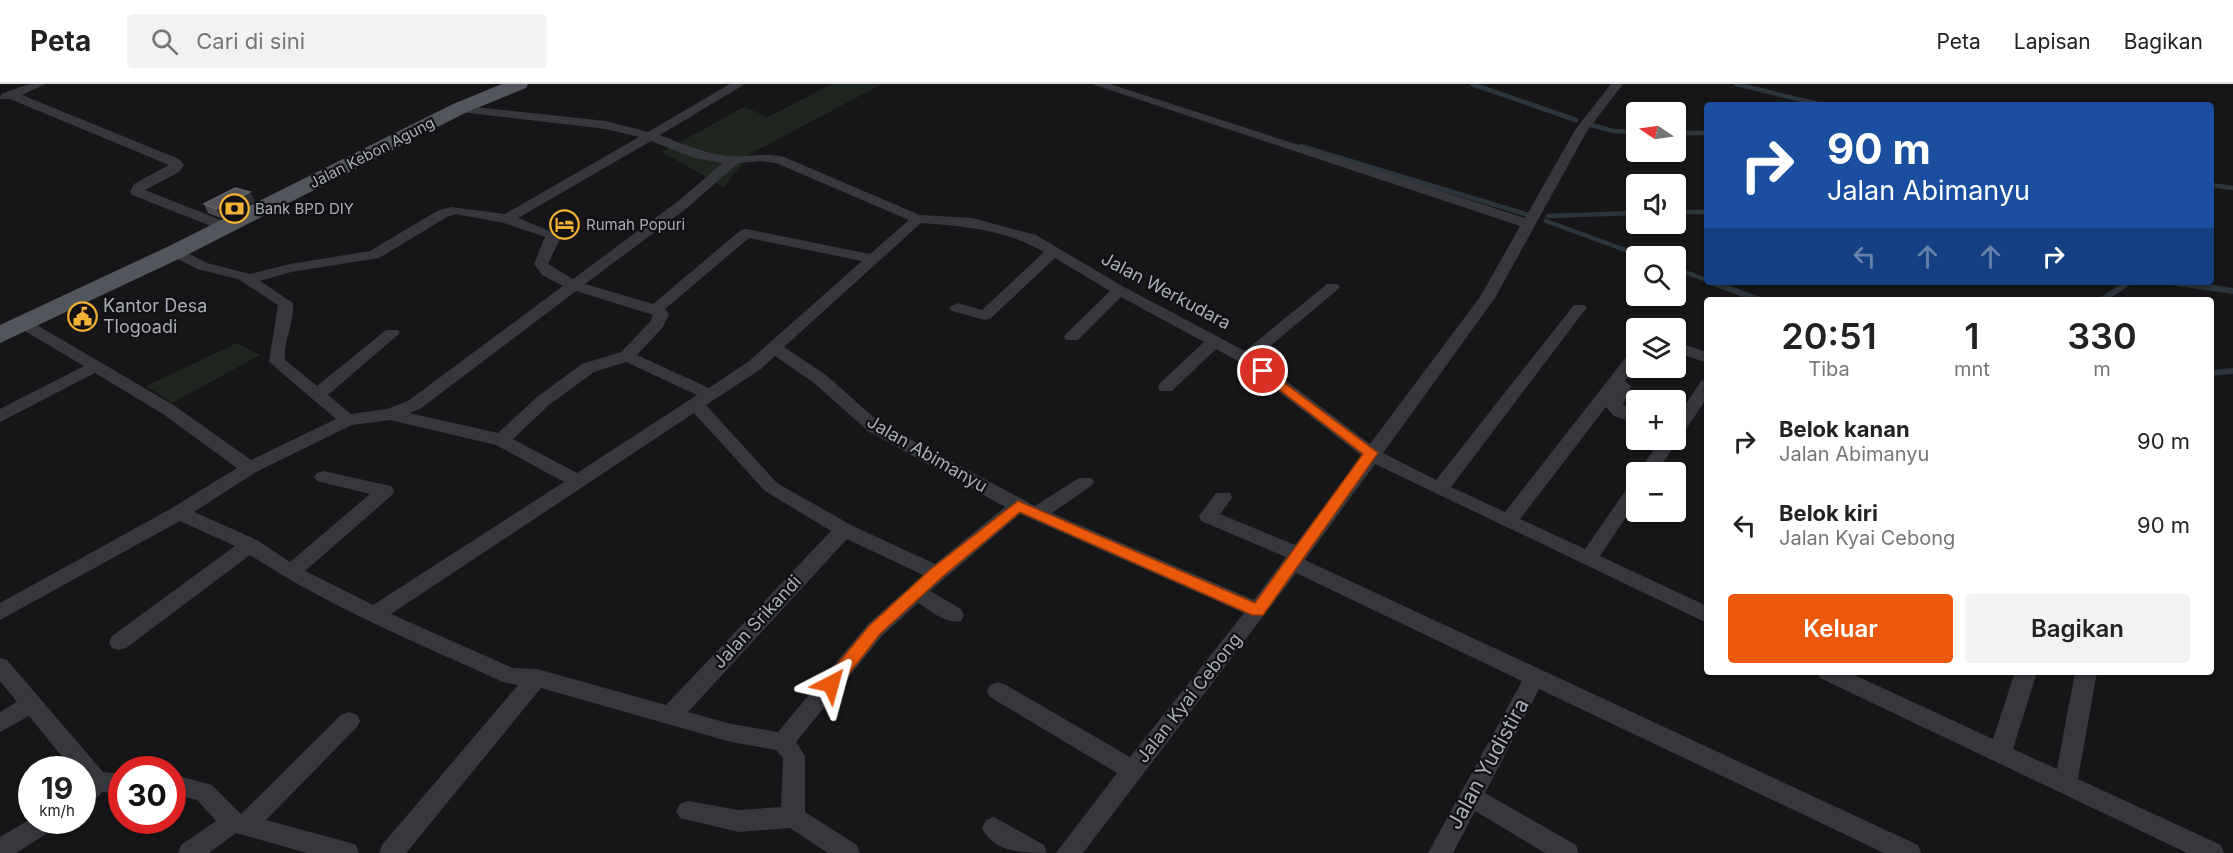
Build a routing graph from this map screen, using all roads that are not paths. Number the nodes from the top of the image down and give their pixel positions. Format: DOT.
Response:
graph roads {
  1 [pos="40,84"];
  2 [pos="519,84"];
  3 [pos="739,84"];
  4 [pos="1098,84"];
  5 [pos="1617,84"];
  6 [pos="5,96"];
  7 [pos="460,108"];
  8 [pos="650,136"];
  9 [pos="734,160"];
  10 [pos="507,219"];
  11 [pos="918,219"];
  12 [pos="1530,224"];
  13 [pos="226,227"];
  14 [pos="1054,251"];
  15 [pos="175,252"];
  16 [pos="874,259"];
  17 [pos="249,279"];
  18 [pos="575,286"];
  19 [pos="1332,287"];
  20 [pos="1119,290"];
  21 [pos="957,308"];
  22 [pos="1579,308"];
  23 [pos="656,309"];
  24 [pos="24,324"];
  25 [pos="392,333"];
  26 [pos="0,335"];
  27 [pos="1072,337"];
  28 [pos="1216,340"];
  29 [pos="774,348"];
  30 [pos="1686,351"];
  31 [pos="627,356"];
  32 [pos="1704,357"];
  33 [pos="1246,358"];
  34 [pos="97,366"];
  35 [pos="1626,369"];
  36 [pos="1630,378"];
  37 [pos="1166,387"];
  38 [pos="1704,390"];
  39 [pos="317,395"];
  40 [pos="703,399"];
  41 [pos="390,414"];
  42 [pos="1626,414"];
  43 [pos="0,416"];
  44 [pos="1686,417"];
  45 [pos="348,420"];
  46 [pos="501,440"];
  47 [pos="1371,453"];
  48 [pos="250,468"];
  49 [pos="322,477"];
  50 [pos="577,481"];
  51 [pos="1086,482"];
  52 [pos="1439,489"];
  53 [pos="1223,498"];
  54 [pos="1626,504"];
  55 [pos="1018,506"];
  56 [pos="179,513"];
  57 [pos="1037,514"];
  58 [pos="1509,520"];
  59 [pos="844,530"];
  60 [pos="250,545"];
  61 [pos="1589,558"];
  62 [pos="1296,559"];
  63 [pos="291,572"];
  64 [pos="937,573"];
  65 [pos="916,592"];
  66 [pos="1258,610"];
  67 [pos="0,612"];
  68 [pos="1704,614"];
  69 [pos="374,615"];
  70 [pos="954,615"];
  71 [pos="119,642"];
  72 [pos="0,666"];
  73 [pos="1536,675"];
  74 [pos="1834,675"];
  75 [pos="2025,675"];
  76 [pos="2085,675"];
  77 [pos="537,678"];
  78 [pos="998,691"];
  79 [pos="33,703"];
  80 [pos="671,714"];
  81 [pos="349,721"];
  82 [pos="0,723"];
  83 [pos="783,742"];
  84 [pos="2000,754"];
  85 [pos="68,756"];
  86 [pos="1132,770"];
  87 [pos="2065,784"];
  88 [pos="186,788"];
  89 [pos="1470,796"];
  90 [pos="688,810"];
  91 [pos="793,817"];
  92 [pos="239,824"];
  93 [pos="994,828"];
  94 [pos="26,834"];
  95 [pos="0,850"];
  96 [pos="190,853"];
  97 [pos="347,853"];
  98 [pos="391,853"];
  99 [pos="848,853"];
  100 [pos="1035,853"];
  101 [pos="1068,853"];
  102 [pos="1440,853"];
  103 [pos="1567,853"];
  104 [pos="1910,853"];
  105 [pos="2212,853"];
  1 -- 6 [label="street"];
  2 -- 7 [label="main road, Jalan Kebon Agung"];
  3 -- 8 [label="street"];
  4 -- 12 [label="street"];
  5 -- 12 [label="street, Jalan Kyai Cebong"];
  6 -- 13 [label="street"];
  7 -- 8 [label="street, Jalan Werkudara"];
  7 -- 13 [label="main road, Jalan Kebon Agung"];
  8 -- 9 [label="street, Jalan Werkudara"];
  8 -- 10 [label="street"];
  9 -- 11 [label="street, Jalan Werkudara"];
  9 -- 18 [label="street"];
  10 -- 17 [label="street"];
  10 -- 18 [label="street"];
  11 -- 14 [label="street, Jalan Werkudara"];
  11 -- 16 [label="street"];
  12 -- 47 [label="street, Jalan Kyai Cebong"];
  13 -- 15 [label="main road, Jalan Kebon Agung"];
  14 -- 20 [label="street, Jalan Werkudara"];
  14 -- 21 [label="street"];
  15 -- 17 [label="street"];
  15 -- 24 [label="main road, Jalan Kebon Agung"];
  16 -- 23 [label="street"];
  16 -- 29 [label="street"];
  17 -- 39 [label="street"];
  18 -- 23 [label="street"];
  18 -- 41 [label="street"];
  19 -- 33 [label="street"];
  20 -- 27 [label="street"];
  20 -- 28 [label="street, Jalan Werkudara"];
  22 -- 52 [label="street"];
  23 -- 31 [label="street"];
  24 -- 26 [label="main road, Jalan Kebon Agung"];
  24 -- 34 [label="street"];
  25 -- 39 [label="street"];
  28 -- 33 [label="street, Jalan Werkudara"];
  28 -- 37 [label="street"];
  29 -- 40 [label="street"];
  29 -- 55 [label="street, Jalan Abimanyu"];
  30 -- 32 [label="street"];
  31 -- 40 [label="street"];
  31 -- 46 [label="street"];
  33 -- 47 [label="street, Jalan Werkudara"];
  34 -- 43 [label="street"];
  34 -- 48 [label="street"];
  35 -- 58 [label="street"];
  36 -- 42 [label="street"];
  38 -- 44 [label="street"];
  39 -- 45 [label="street"];
  40 -- 50 [label="street"];
  40 -- 59 [label="street"];
  41 -- 45 [label="street"];
  41 -- 46 [label="street"];
  45 -- 48 [label="street"];
  46 -- 50 [label="street"];
  47 -- 52 [label="street, Jalan Werkudara"];
  47 -- 62 [label="street, Jalan Kyai Cebong"];
  48 -- 56 [label="street"];
  49 -- 63 [label="street"];
  50 -- 69 [label="street"];
  51 -- 57 [label="street"];
  52 -- 58 [label="street, Jalan Werkudara"];
  53 -- 62 [label="street"];
  54 -- 61 [label="street"];
  55 -- 57 [label="street, Jalan Abimanyu"];
  55 -- 64 [label="street"];
  56 -- 60 [label="street"];
  56 -- 67 [label="street"];
  57 -- 66 [label="street, Jalan Abimanyu"];
  58 -- 61 [label="street, Jalan Werkudara"];
  59 -- 64 [label="street"];
  59 -- 80 [label="street, Jalan Srikandi"];
  60 -- 63 [label="street"];
  60 -- 71 [label="street"];
  61 -- 68 [label="street, Jalan Werkudara"];
  62 -- 66 [label="street, Jalan Kyai Cebong"];
  62 -- 73 [label="street"];
  63 -- 69 [label="street"];
  64 -- 65 [label="street"];
  65 -- 70 [label="street"];
  65 -- 83 [label="street"];
  66 -- 86 [label="street, Jalan Kyai Cebong"];
  69 -- 77 [label="street"];
  72 -- 79 [label="street"];
  73 -- 89 [label="street, Jalan Yudistira"];
  73 -- 104 [label="street"];
  74 -- 84 [label="street"];
  75 -- 84 [label="street"];
  76 -- 87 [label="street"];
  77 -- 80 [label="street"];
  77 -- 98 [label="street"];
  78 -- 86 [label="street"];
  79 -- 82 [label="street"];
  79 -- 85 [label="street"];
  80 -- 83 [label="street"];
  81 -- 92 [label="street"];
  83 -- 91 [label="street"];
  84 -- 87 [label="street"];
  86 -- 101 [label="street, Jalan Kyai Cebong"];
  87 -- 105 [label="street"];
  88 -- 92 [label="street"];
  89 -- 102 [label="street, Jalan Yudistira"];
  89 -- 103 [label="street"];
  90 -- 91 [label="street"];
  91 -- 99 [label="street"];
  92 -- 96 [label="street"];
  92 -- 97 [label="street"];
  93 -- 100 [label="street"];
  94 -- 95 [label="street"];
}
